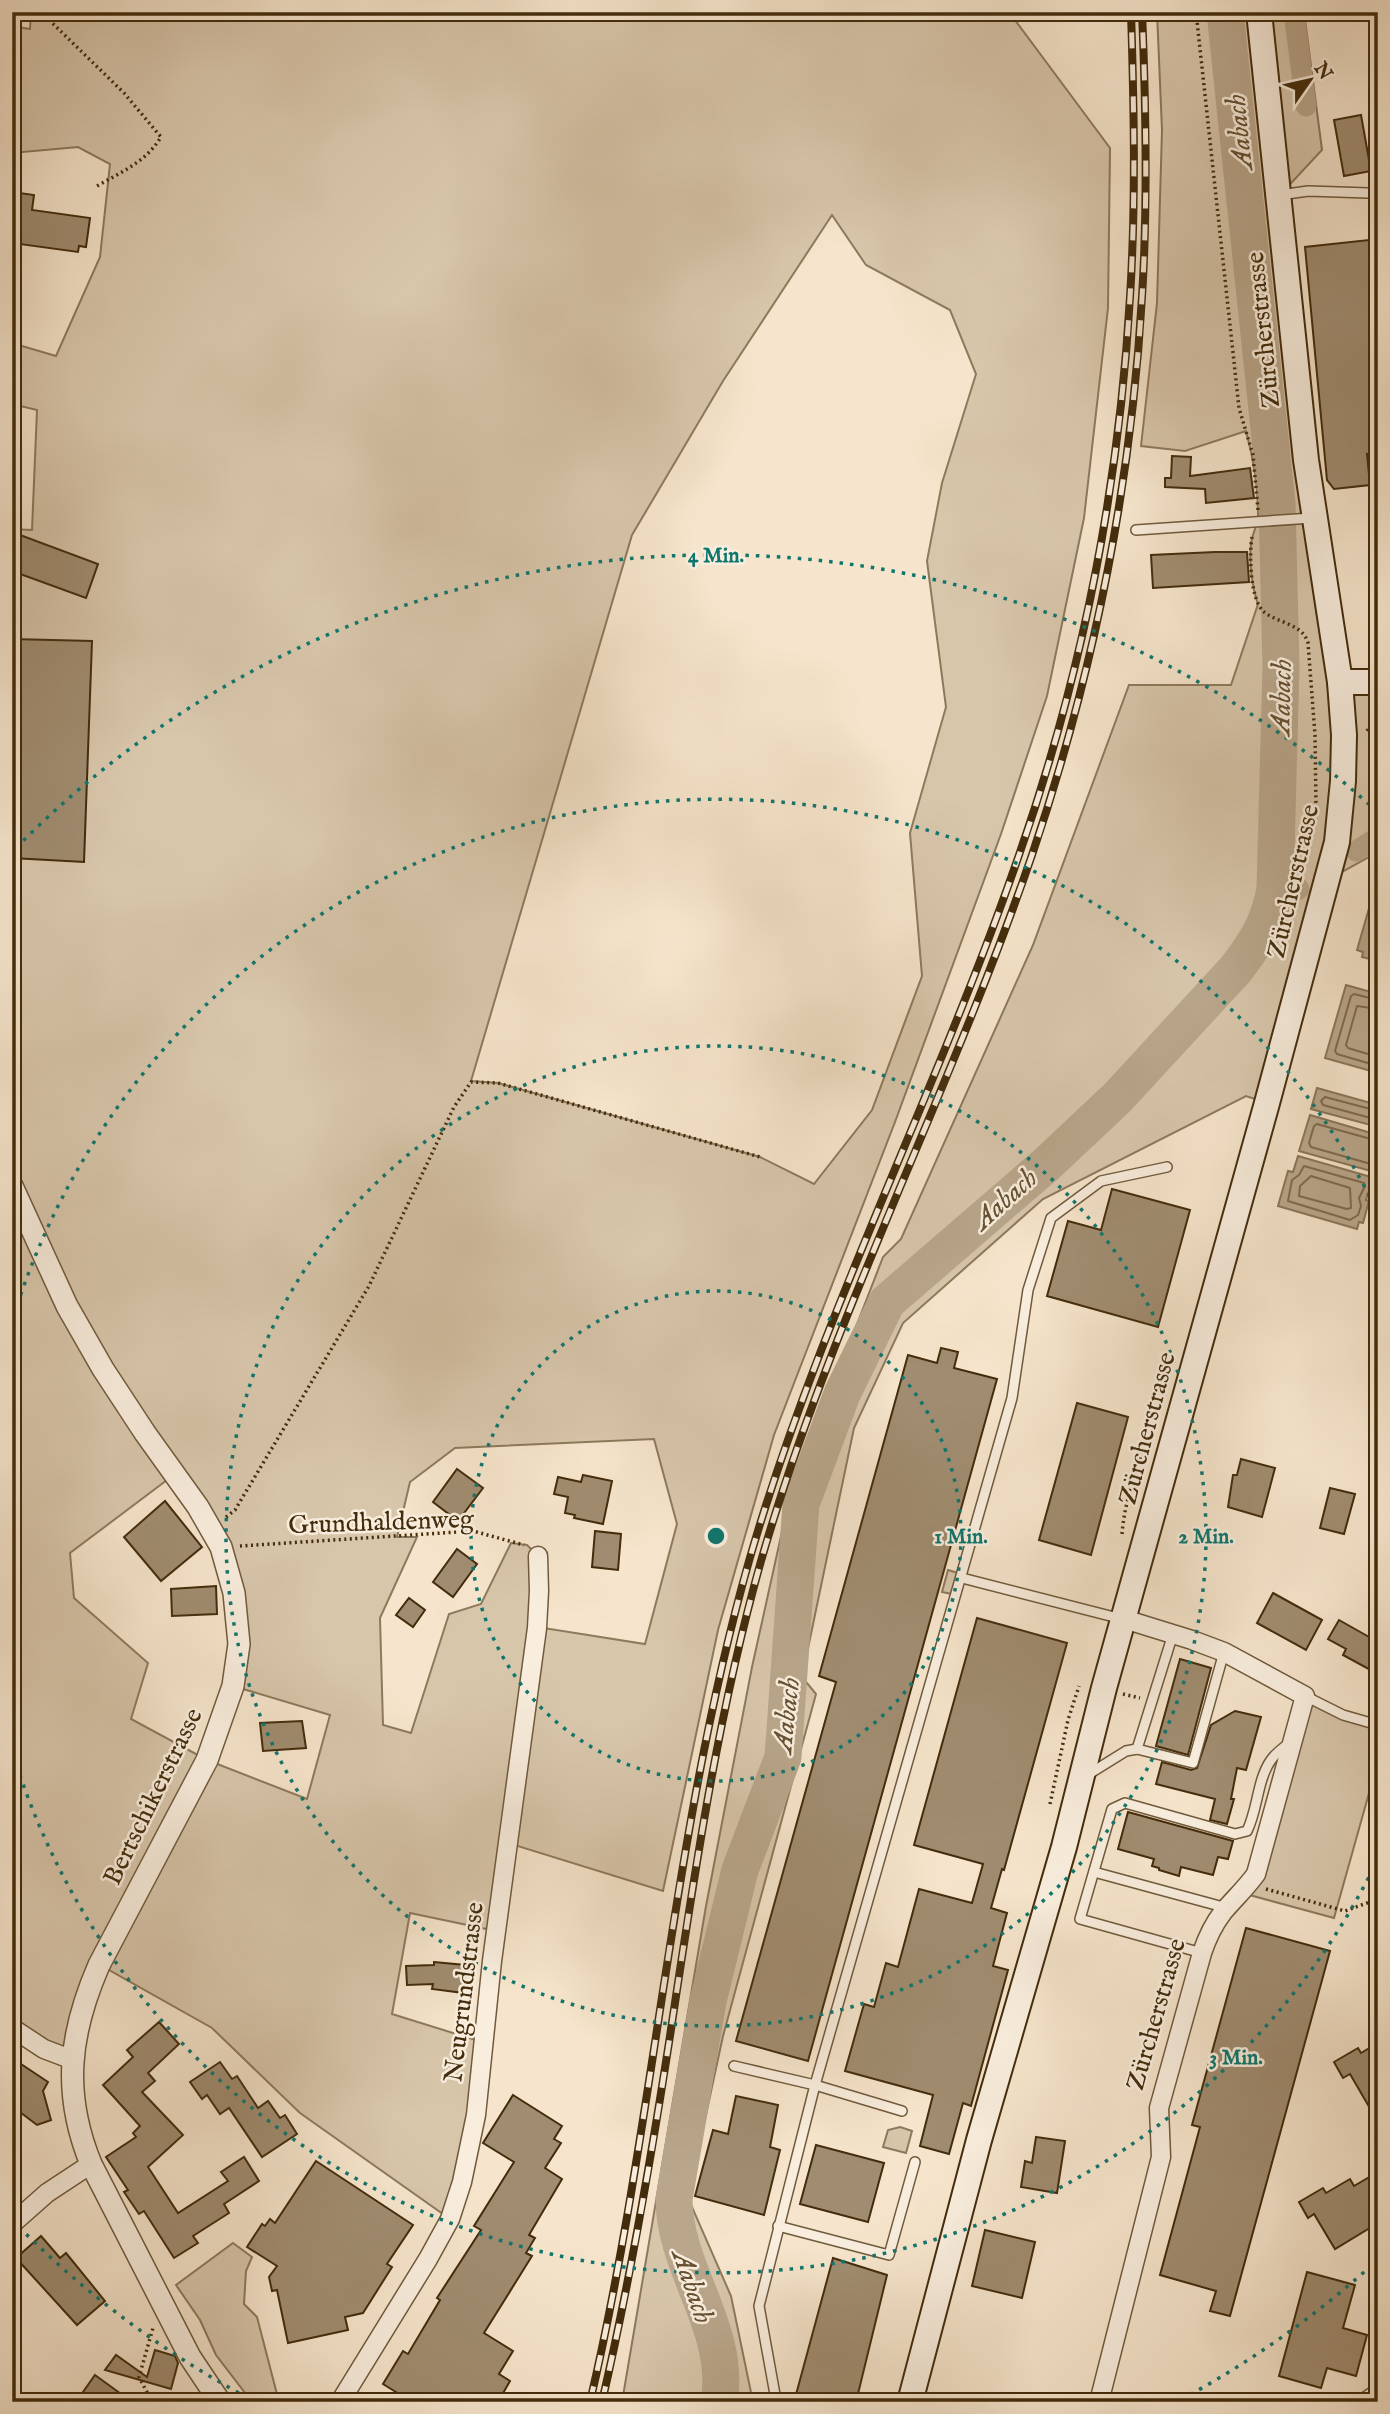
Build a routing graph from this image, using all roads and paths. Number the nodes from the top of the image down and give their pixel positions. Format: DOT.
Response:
graph roads {
  1 [pos="41,12"];
  2 [pos="1196,12"];
  3 [pos="1259,12"];
  4 [pos="97,186"];
  5 [pos="1368,193"];
  6 [pos="1279,195"];
  7 [pos="1303,519"];
  8 [pos="1261,523"];
  9 [pos="1136,530"];
  10 [pos="1298,629"];
  11 [pos="1340,682"];
  12 [pos="1378,682"];
  13 [pos="1378,716"];
  14 [pos="1366,733"];
  15 [pos="760,1157"];
  16 [pos="1167,1167"];
  17 [pos="12,1186"];
  18 [pos="216,1538"];
  19 [pos="538,1556"];
  20 [pos="962,1578"];
  21 [pos="1124,1619"];
  22 [pos="1172,1634"];
  23 [pos="1224,1653"];
  24 [pos="1305,1696"];
  25 [pos="1378,1725"];
  26 [pos="1294,1738"];
  27 [pos="1137,1749"];
  28 [pos="1081,1778"];
  29 [pos="1094,1872"];
  30 [pos="1249,1884"];
  31 [pos="1378,1899"];
  32 [pos="1227,1908"];
  33 [pos="1202,1953"];
  34 [pos="12,2028"];
  35 [pos="73,2060"];
  36 [pos="734,2066"];
  37 [pos="814,2085"];
  38 [pos="902,2111"];
  39 [pos="915,2162"];
  40 [pos="91,2164"];
  41 [pos="12,2224"];
  42 [pos="778,2226"];
  43 [pos="168,2316"];
  44 [pos="1378,2395"];
  45 [pos="776,2400"];
  46 [pos="145,2402"];
  47 [pos="220,2402"];
  48 [pos="340,2402"];
  49 [pos="910,2402"];
  50 [pos="1099,2402"];
  51 [pos="1368,2402"];
  1 -- 4 [label="path"];
  2 -- 8 [label="path"];
  3 -- 6 [label="main road, Zürcherstrasse"];
  5 -- 6 [label="lane"];
  6 -- 7 [label="main road, Zürcherstrasse"];
  7 -- 8 [label="lane"];
  7 -- 11 [label="main road, Zürcherstrasse"];
  8 -- 9 [label="lane"];
  8 -- 10 [label="path"];
  11 -- 12 [label="main road"];
  11 -- 21 [label="main road, Zürcherstrasse"];
  13 -- 14 [label="path"];
  15 -- 18 [label="path"];
  16 -- 20 [label="lane"];
  17 -- 18 [label="street, Bertschikerstrasse"];
  18 -- 19 [label="path, Grundhaldenweg"];
  18 -- 35 [label="street, Bertschikerstrasse"];
  19 -- 48 [label="street, Neugrundstrasse"];
  20 -- 21 [label="lane"];
  20 -- 37 [label="lane"];
  21 -- 22 [label="street"];
  21 -- 28 [label="main road, Zürcherstrasse"];
  22 -- 23 [label="street"];
  22 -- 27 [label="lane"];
  23 -- 24 [label="street"];
  23 -- 27 [label="lane"];
  24 -- 25 [label="lane"];
  24 -- 26 [label="street, Zürcherstrasse"];
  26 -- 29 [label="lane"];
  26 -- 30 [label="street, Zürcherstrasse"];
  27 -- 28 [label="lane"];
  28 -- 49 [label="main road, Zürcherstrasse"];
  29 -- 32 [label="lane"];
  29 -- 33 [label="lane"];
  30 -- 31 [label="path"];
  30 -- 32 [label="street, Zürcherstrasse"];
  32 -- 33 [label="street, Zürcherstrasse"];
  33 -- 50 [label="street, Zürcherstrasse"];
  34 -- 35 [label="street"];
  35 -- 40 [label="street, Bertschikerstrasse"];
  36 -- 37 [label="lane"];
  37 -- 38 [label="lane"];
  37 -- 42 [label="lane"];
  39 -- 42 [label="lane"];
  40 -- 41 [label="street"];
  40 -- 43 [label="street, Bertschikerstrasse"];
  42 -- 45 [label="lane"];
  43 -- 46 [label="path"];
  43 -- 47 [label="street, Bertschikerstrasse"];
  44 -- 51 [label="street"];
}
